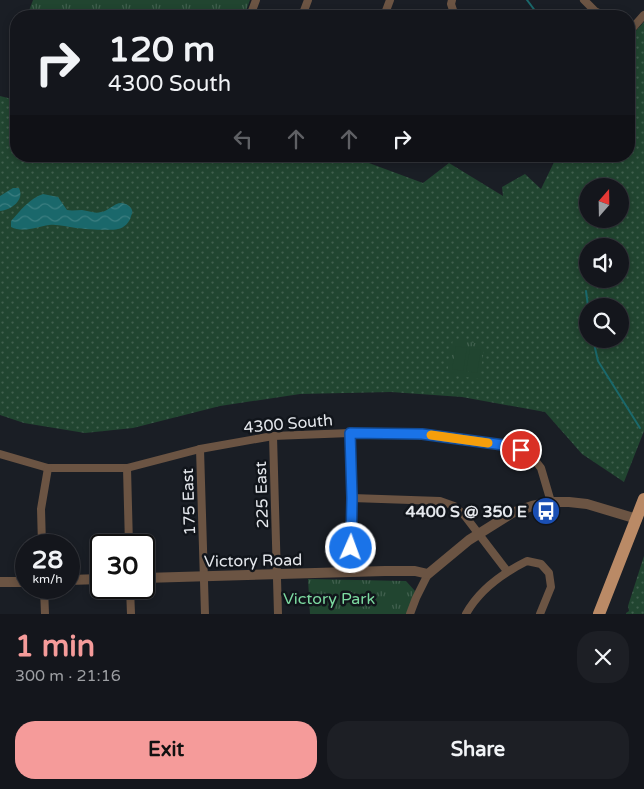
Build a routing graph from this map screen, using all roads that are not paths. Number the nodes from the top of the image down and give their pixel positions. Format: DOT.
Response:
graph roads {
  1 [pos="584,0"];
  2 [pos="594,10"];
  3 [pos="644,16"];
  4 [pos="635,25"];
  5 [pos="350,433"];
  6 [pos="273,436"];
  7 [pos="200,449"];
  8 [pos="0,454"];
  9 [pos="48,468"];
  10 [pos="126,468"];
  11 [pos="352,498"];
  12 [pos="644,499"];
  13 [pos="551,502"];
  14 [pos="637,519"];
  15 [pos="42,534"];
  16 [pos="129,534"];
  17 [pos="479,534"];
  18 [pos="507,571"];
  19 [pos="349,572"];
  20 [pos="277,574"];
  21 [pos="428,574"];
  22 [pos="204,576"];
  23 [pos="155,578"];
  24 [pos="0,582"];
  25 [pos="15,582"];
  26 [pos="44,599"];
  27 [pos="130,599"];
  28 [pos="45,614"];
  29 [pos="131,614"];
  30 [pos="205,614"];
  31 [pos="278,614"];
  32 [pos="410,614"];
  33 [pos="466,614"];
  34 [pos="540,614"];
  35 [pos="599,614"];
  1 -- 2 [label="street"];
  3 -- 4 [label="street"];
  5 -- 6 [label="street, 4300 South"];
  5 -- 11 [label="street"];
  5 -- 13 [label="street, 4300 South"];
  6 -- 7 [label="street, 4300 South"];
  6 -- 20 [label="street, 225 East"];
  7 -- 10 [label="street, 4300 South"];
  7 -- 22 [label="street, 175 East"];
  8 -- 9 [label="street, 4300 South"];
  9 -- 10 [label="street, 4300 South"];
  9 -- 15 [label="street"];
  10 -- 16 [label="street"];
  11 -- 17 [label="street"];
  11 -- 19 [label="street"];
  12 -- 14 [label="main road"];
  13 -- 14 [label="street"];
  13 -- 17 [label="street"];
  14 -- 35 [label="main road"];
  17 -- 18 [label="street"];
  17 -- 21 [label="street"];
  18 -- 33 [label="street"];
  18 -- 34 [label="street"];
  19 -- 20 [label="street, Victory Road"];
  19 -- 21 [label="street, Victory Road"];
  20 -- 22 [label="street, Victory Road"];
  20 -- 31 [label="street, 225 East"];
  21 -- 32 [label="street"];
  22 -- 23 [label="street, Victory Road"];
  22 -- 30 [label="street, 175 East"];
  24 -- 25 [label="street"];
  26 -- 28 [label="street"];
  27 -- 29 [label="street"];
}
